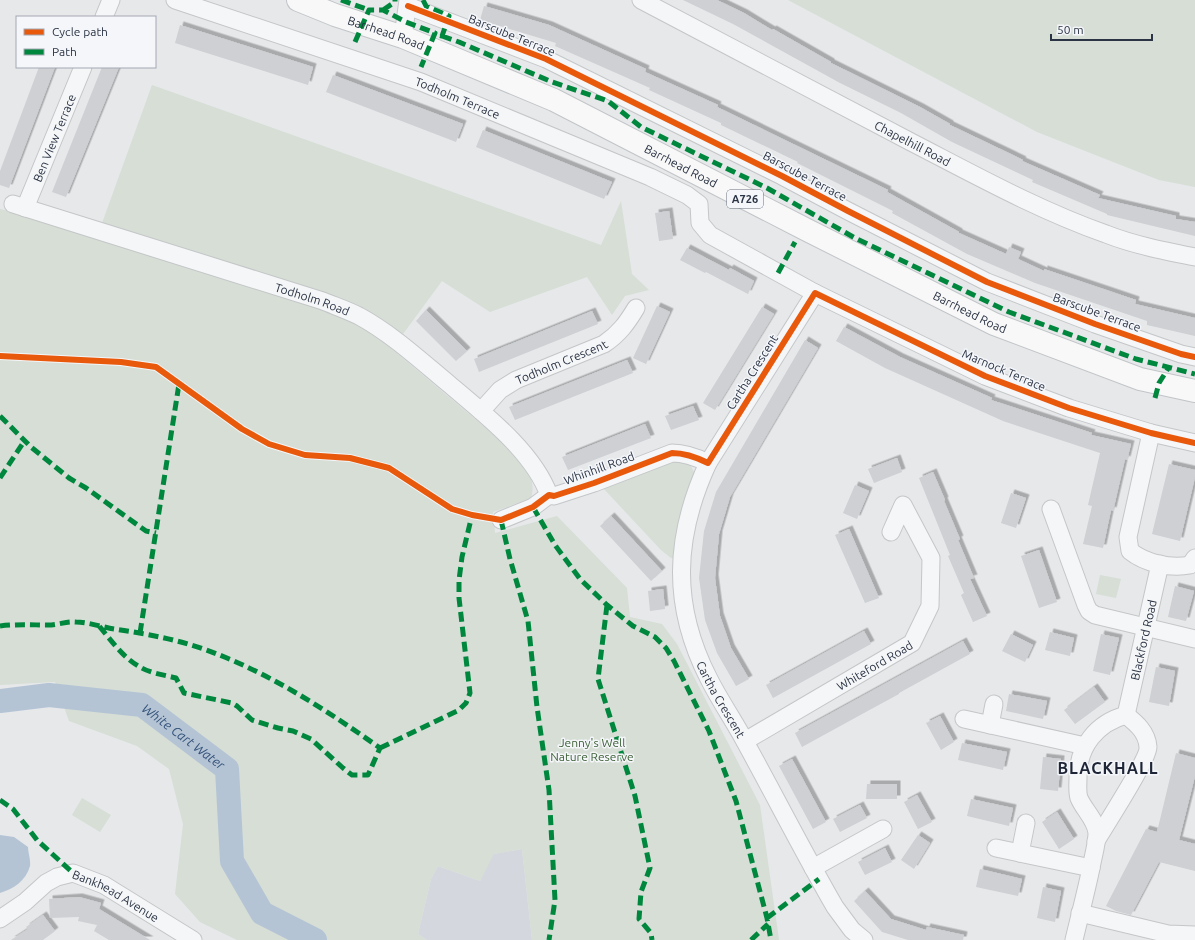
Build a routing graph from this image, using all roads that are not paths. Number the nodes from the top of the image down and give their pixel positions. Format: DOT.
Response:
graph roads {
  1 [pos="111,0"];
  2 [pos="175,0"];
  3 [pos="298,0"];
  4 [pos="641,0"];
  5 [pos="408,3"];
  6 [pos="104,16"];
  7 [pos="403,37"];
  8 [pos="83,68"];
  9 [pos="19,206"];
  10 [pos="710,235"];
  11 [pos="1195,257"];
  12 [pos="815,293"];
  13 [pos="636,308"];
  14 [pos="1195,356"];
  15 [pos="1195,391"];
  16 [pos="481,411"];
  17 [pos="1151,433"];
  18 [pos="1195,443"];
  19 [pos="708,463"];
  20 [pos="549,495"];
  21 [pos="1051,509"];
  22 [pos="501,520"];
  23 [pos="891,532"];
  24 [pos="1195,558"];
  25 [pos="1160,564"];
  26 [pos="1146,628"];
  27 [pos="1195,639"];
  28 [pos="994,704"];
  29 [pos="1126,715"];
  30 [pos="964,719"];
  31 [pos="990,725"];
  32 [pos="745,741"];
  33 [pos="1085,746"];
  34 [pos="1026,824"];
  35 [pos="883,830"];
  36 [pos="1096,841"];
  37 [pos="996,848"];
  38 [pos="1020,853"];
  39 [pos="813,868"];
  40 [pos="1091,868"];
  41 [pos="1080,913"];
  42 [pos="0,919"];
  43 [pos="1195,935"];
  44 [pos="193,940"];
  45 [pos="864,940"];
  46 [pos="1074,940"];
  1 -- 6 [label="street"];
  2 -- 10 [label="street, Todholm Terrace"];
  3 -- 7 [label="main road, Barrhead Road / A726"];
  4 -- 11 [label="street, Chapelhill Road"];
  5 -- 7 [label="street"];
  5 -- 14 [label="street, Barscube Terrace"];
  7 -- 15 [label="main road, Barrhead Road / A726"];
  8 -- 9 [label="street, Ben View Terrace"];
  9 -- 16 [label="street, Todholm Road"];
  10 -- 12 [label="street, Marnock Terrace"];
  12 -- 17 [label="street, Marnock Terrace"];
  12 -- 19 [label="street, Cartha Crescent"];
  13 -- 16 [label="street, Todholm Crescent"];
  16 -- 20 [label="street, Todholm Road"];
  17 -- 18 [label="street, Marnock Terrace"];
  17 -- 25 [label="street"];
  19 -- 20 [label="street, Whinhill Road"];
  19 -- 32 [label="street, Cartha Crescent"];
  20 -- 22 [label="street, Whinhill Road"];
  21 -- 26 [label="street"];
  23 -- 32 [label="street, Whiteford Road"];
  24 -- 25 [label="street"];
  25 -- 26 [label="street, Blackford Road"];
  26 -- 27 [label="street"];
  26 -- 29 [label="street, Blackford Road"];
  28 -- 31 [label="street"];
  29 -- 33 [label="street"];
  29 -- 36 [label="street"];
  30 -- 31 [label="street"];
  31 -- 33 [label="street"];
  32 -- 39 [label="street, Cartha Crescent"];
  33 -- 36 [label="street"];
  34 -- 38 [label="street"];
  35 -- 39 [label="street"];
  36 -- 40 [label="street"];
  37 -- 38 [label="street"];
  38 -- 40 [label="street"];
  39 -- 45 [label="street, Cartha Crescent"];
  40 -- 41 [label="street"];
  41 -- 43 [label="street"];
  41 -- 46 [label="street"];
  42 -- 44 [label="street, Bankhead Avenue"];
}
